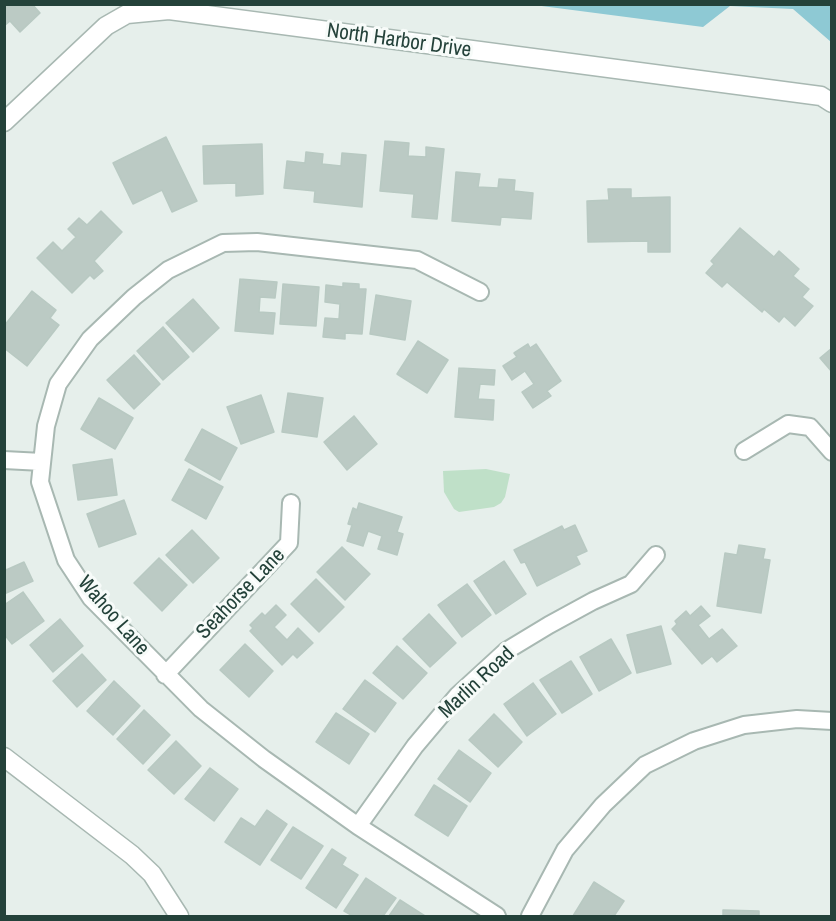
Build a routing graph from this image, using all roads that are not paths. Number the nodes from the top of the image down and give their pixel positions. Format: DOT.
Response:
graph roads {
  1 [pos="831,103"];
  2 [pos="4,122"];
  3 [pos="480,292"];
  4 [pos="744,451"];
  5 [pos="831,452"];
  6 [pos="4,460"];
  7 [pos="42,462"];
  8 [pos="291,503"];
  9 [pos="656,555"];
  10 [pos="165,675"];
  11 [pos="831,721"];
  12 [pos="4,757"];
  13 [pos="358,826"];
  14 [pos="179,916"];
  15 [pos="497,916"];
  16 [pos="530,916"];
  1 -- 2 [label="street, North Harbor Drive"];
  3 -- 7 [label="street, Wahoo Lane"];
  4 -- 5 [label="street"];
  6 -- 7 [label="street"];
  7 -- 10 [label="street, Wahoo Lane"];
  8 -- 10 [label="street, Seahorse Lane"];
  9 -- 13 [label="street, Marlin Road"];
  10 -- 13 [label="street, Wahoo Lane"];
  11 -- 16 [label="street"];
  12 -- 14 [label="street"];
  13 -- 15 [label="street, Wahoo Lane"];
}
